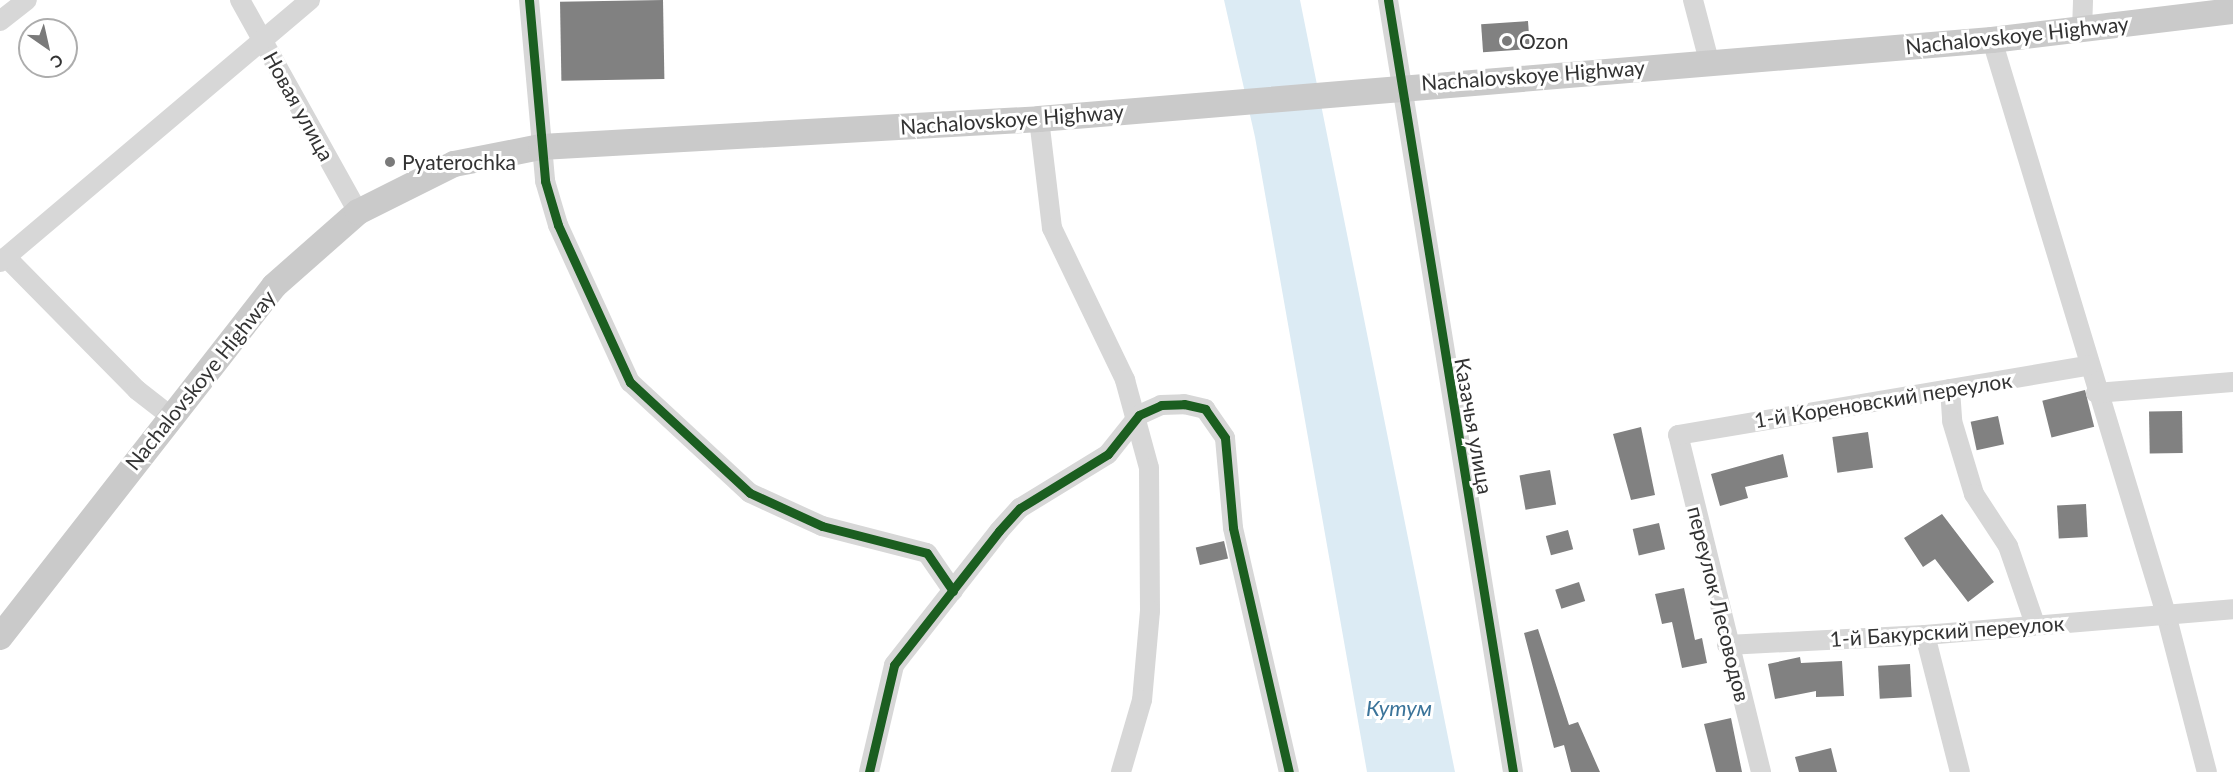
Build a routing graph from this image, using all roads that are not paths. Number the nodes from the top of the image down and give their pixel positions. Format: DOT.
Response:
graph roads {
  1 [pos="27,0"];
  2 [pos="240,0"];
  3 [pos="310,0"];
  4 [pos="529,0"];
  5 [pos="1388,0"];
  6 [pos="1693,0"];
  7 [pos="2083,0"];
  8 [pos="2233,11"];
  9 [pos="0,21"];
  10 [pos="2082,30"];
  11 [pos="260,37"];
  12 [pos="1992,40"];
  13 [pos="1709,61"];
  14 [pos="1402,85"];
  15 [pos="1039,119"];
  16 [pos="541,147"];
  17 [pos="358,212"];
  18 [pos="3,259"];
  19 [pos="2088,366"];
  20 [pos="2233,382"];
  21 [pos="1950,389"];
  22 [pos="2096,393"];
  23 [pos="170,415"];
  24 [pos="1139,415"];
  25 [pos="1678,435"];
  26 [pos="953,591"];
  27 [pos="2233,609"];
  28 [pos="2166,614"];
  29 [pos="4,624"];
  30 [pos="2035,624"];
  31 [pos="1925,635"];
  32 [pos="1727,645"];
  33 [pos="869,772"];
  34 [pos="1121,772"];
  35 [pos="1289,772"];
  36 [pos="1513,772"];
  37 [pos="1761,772"];
  38 [pos="1960,772"];
  39 [pos="2207,772"];
  1 -- 9 [label="street"];
  2 -- 11 [label="street, Новая улица"];
  3 -- 11 [label="street"];
  4 -- 16 [label="street"];
  5 -- 14 [label="street, Казачья улица"];
  6 -- 13 [label="street"];
  7 -- 10 [label="street"];
  8 -- 10 [label="main road, Nachalovskoye Highway"];
  10 -- 12 [label="main road, Nachalovskoye Highway"];
  11 -- 17 [label="street, Новая улица"];
  11 -- 18 [label="street"];
  12 -- 13 [label="main road, Nachalovskoye Highway"];
  12 -- 19 [label="street"];
  13 -- 14 [label="main road, Nachalovskoye Highway"];
  14 -- 15 [label="main road, Nachalovskoye Highway"];
  14 -- 36 [label="street, Казачья улица"];
  15 -- 16 [label="main road, Nachalovskoye Highway"];
  15 -- 24 [label="street"];
  16 -- 17 [label="main road, Nachalovskoye Highway"];
  16 -- 26 [label="street"];
  17 -- 23 [label="main road, Nachalovskoye Highway"];
  18 -- 23 [label="street"];
  19 -- 21 [label="street, 1-й Кореновский переулок"];
  19 -- 22 [label="street"];
  20 -- 22 [label="street"];
  21 -- 25 [label="street, 1-й Кореновский переулок"];
  21 -- 30 [label="street"];
  22 -- 28 [label="street"];
  23 -- 29 [label="main road, Nachalovskoye Highway"];
  24 -- 26 [label="street"];
  24 -- 34 [label="street"];
  24 -- 35 [label="street"];
  25 -- 32 [label="street, переулок Лесоводов"];
  26 -- 33 [label="street"];
  27 -- 28 [label="street, 1-й Бакурский переулок"];
  28 -- 30 [label="street, 1-й Бакурский переулок"];
  28 -- 39 [label="street"];
  30 -- 31 [label="street, 1-й Бакурский переулок"];
  31 -- 32 [label="street, 1-й Бакурский переулок"];
  31 -- 38 [label="street"];
  32 -- 37 [label="street, переулок Лесоводов"];
}
